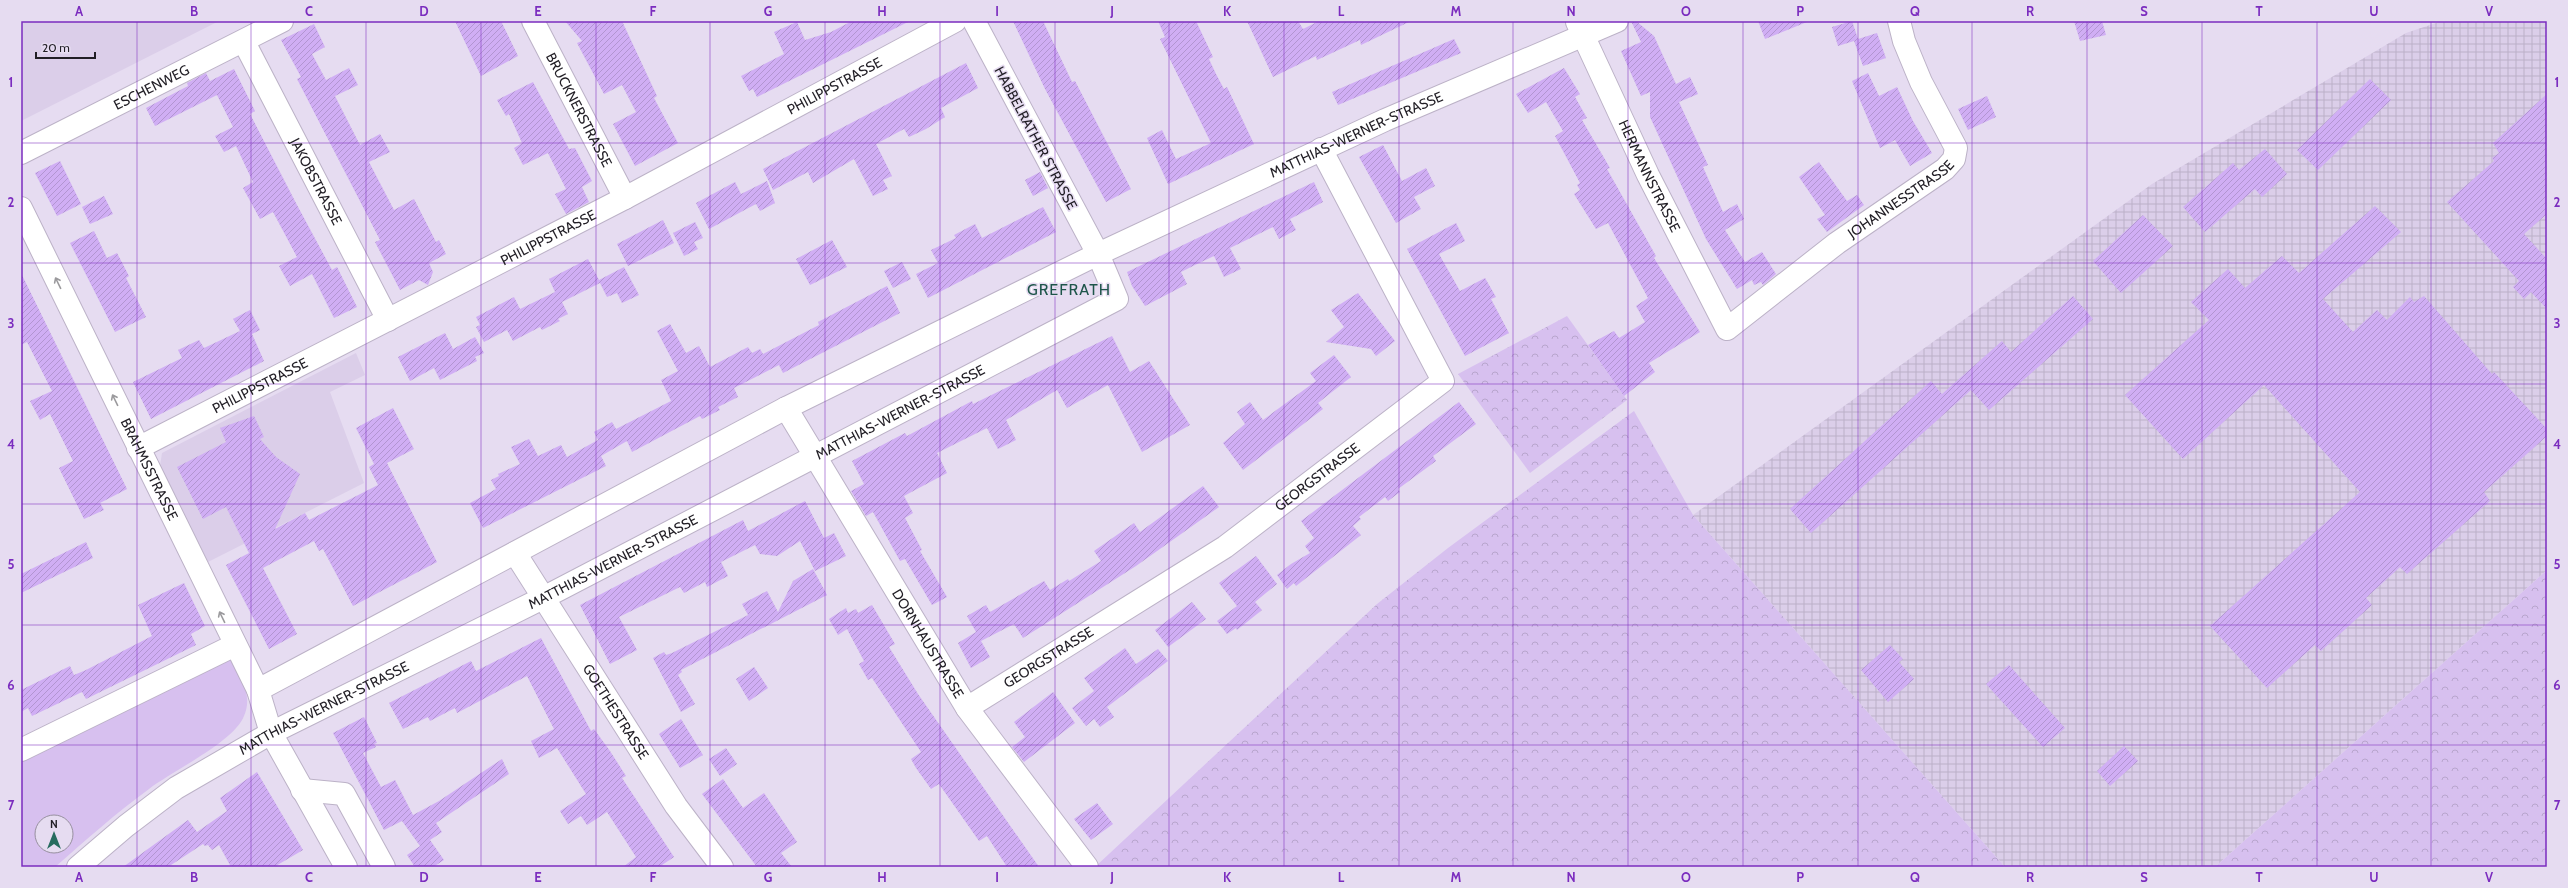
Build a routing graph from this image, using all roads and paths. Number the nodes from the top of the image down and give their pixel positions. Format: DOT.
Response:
graph roads {
  1 [pos="282,21"];
  2 [pos="533,21"];
  3 [pos="955,21"];
  4 [pos="974,21"];
  5 [pos="1617,21"];
  6 [pos="1899,21"];
  7 [pos="1580,28"];
  8 [pos="244,42"];
  9 [pos="1321,149"];
  10 [pos="21,153"];
  11 [pos="625,198"];
  12 [pos="21,208"];
  13 [pos="1098,254"];
  14 [pos="388,320"];
  15 [pos="1727,329"];
  16 [pos="786,408"];
  17 [pos="138,448"];
  18 [pos="815,457"];
  19 [pos="514,553"];
  20 [pos="543,598"];
  21 [pos="235,644"];
  22 [pos="258,690"];
  23 [pos="967,708"];
  24 [pos="271,733"];
  25 [pos="21,750"];
  26 [pos="302,790"];
  27 [pos="378,865"];
  28 [pos="78,867"];
  29 [pos="346,867"];
  30 [pos="722,867"];
  31 [pos="1086,867"];
  1 -- 8 [label="street, ESCHENWEG"];
  2 -- 11 [label="street, BRUCKNERSTRASSE"];
  3 -- 11 [label="street, PHILIPPSTRASSE"];
  4 -- 13 [label="street, HABBELRATHER STRASSE"];
  5 -- 7 [label="street, MATTHIAS-WERNER-STRASSE"];
  6 -- 15 [label="street, JOHANNESSTRASSE"];
  7 -- 9 [label="street, MATTHIAS-WERNER-STRASSE"];
  7 -- 15 [label="street, HERMANNSTRASSE"];
  8 -- 10 [label="street, ESCHENWEG"];
  8 -- 14 [label="street, JAKOBSTRASSE"];
  9 -- 13 [label="street, MATTHIAS-WERNER-STRASSE"];
  9 -- 23 [label="street, GEORGSTRASSE"];
  11 -- 14 [label="street, PHILIPPSTRASSE"];
  17 -- 12 [label="street, BRAHMSSTRASSE, one-way"];
  13 -- 16 [label="street, MATTHIAS-WERNER-STRASSE"];
  13 -- 18 [label="street, MATTHIAS-WERNER-STRASSE"];
  14 -- 17 [label="street, PHILIPPSTRASSE"];
  16 -- 18 [label="street, DORNHAUSTRASSE"];
  16 -- 19 [label="street, MATTHIAS-WERNER-STRASSE"];
  21 -- 17 [label="street, BRAHMSSTRASSE, one-way"];
  18 -- 20 [label="street, MATTHIAS-WERNER-STRASSE"];
  18 -- 23 [label="street, DORNHAUSTRASSE"];
  19 -- 20 [label="street, GOETHESTRASSE"];
  19 -- 22 [label="street, MATTHIAS-WERNER-STRASSE"];
  20 -- 24 [label="street, MATTHIAS-WERNER-STRASSE"];
  20 -- 30 [label="street, GOETHESTRASSE"];
  21 -- 22 [label="street, BRAHMSSTRASSE"];
  21 -- 25 [label="street"];
  22 -- 24 [label="street, BRAHMSSTRASSE"];
  23 -- 31 [label="street, DORNHAUSTRASSE"];
  24 -- 26 [label="street, BRAHMSSTRASSE"];
  24 -- 28 [label="street, MATTHIAS-WERNER-STRASSE"];
  26 -- 27 [label="street"];
  26 -- 29 [label="street, BRAHMSSTRASSE"];
}
